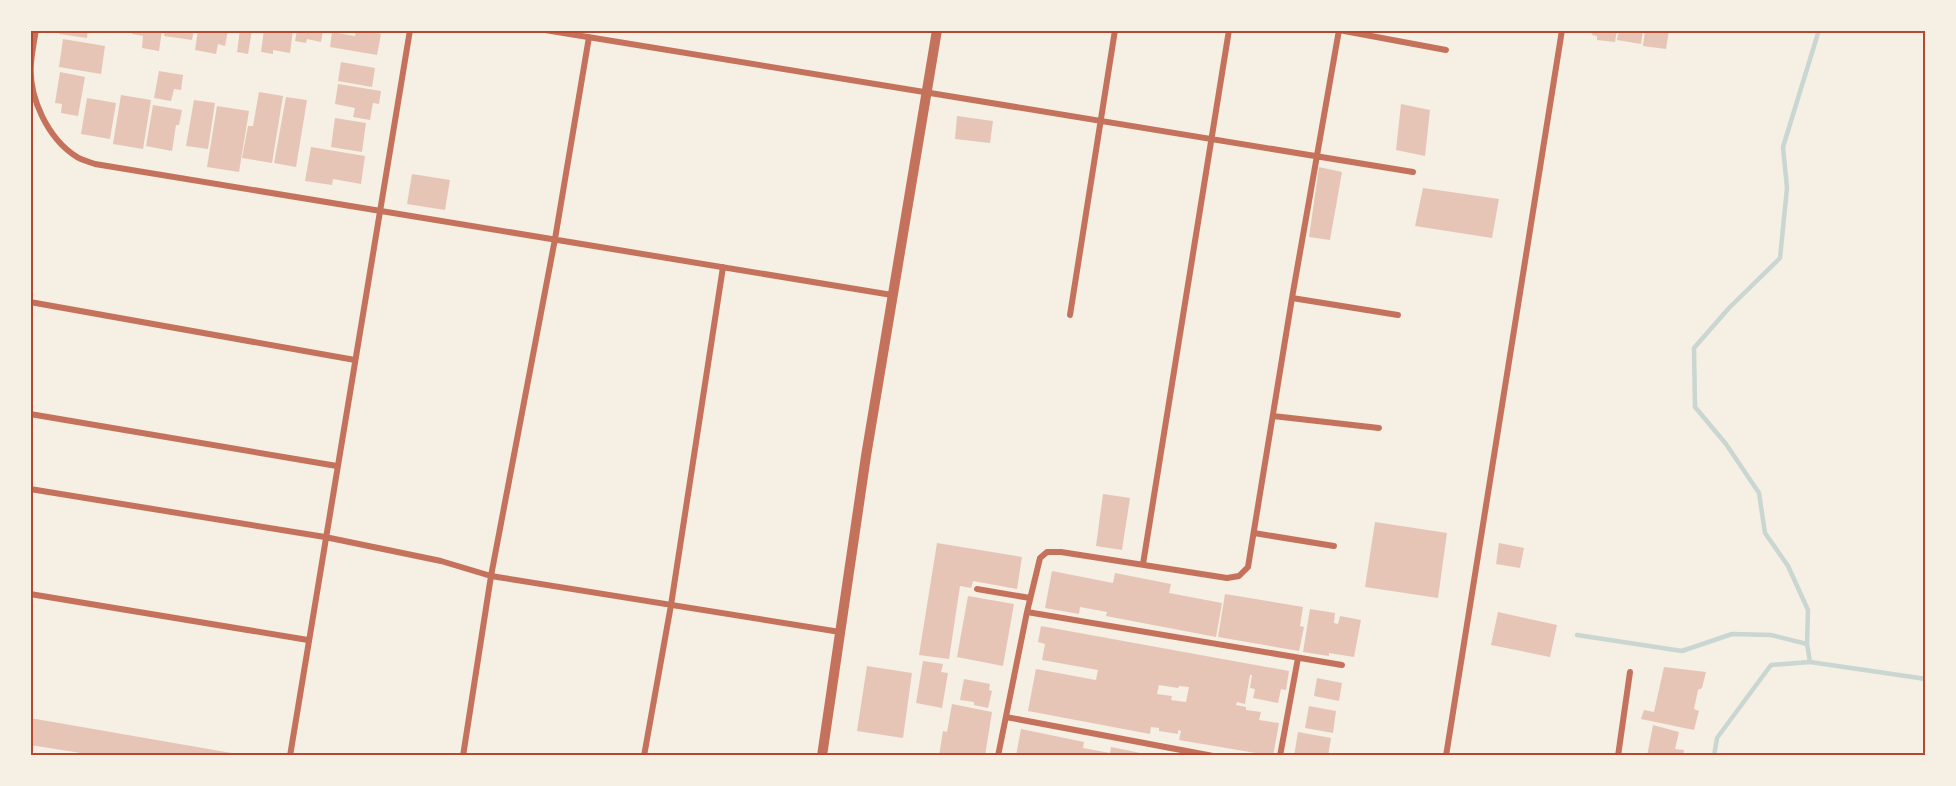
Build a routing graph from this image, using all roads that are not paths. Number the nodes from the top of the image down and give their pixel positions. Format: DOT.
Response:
graph roads {
  1 [pos="36,30"];
  2 [pos="410,30"];
  3 [pos="545,30"];
  4 [pos="937,30"];
  5 [pos="1115,30"];
  6 [pos="1229,30"];
  7 [pos="1339,30"];
  8 [pos="1562,30"];
  9 [pos="589,37"];
  10 [pos="1446,50"];
  11 [pos="927,92"];
  12 [pos="1100,122"];
  13 [pos="1211,140"];
  14 [pos="1317,155"];
  15 [pos="1413,172"];
  16 [pos="380,210"];
  17 [pos="555,240"];
  18 [pos="723,267"];
  19 [pos="892,295"];
  20 [pos="1292,298"];
  21 [pos="30,302"];
  22 [pos="1070,315"];
  23 [pos="1398,315"];
  24 [pos="355,360"];
  25 [pos="30,414"];
  26 [pos="1273,416"];
  27 [pos="1379,428"];
  28 [pos="337,466"];
  29 [pos="30,489"];
  30 [pos="1254,533"];
  31 [pos="325,537"];
  32 [pos="1334,546"];
  33 [pos="1143,564"];
  34 [pos="491,576"];
  35 [pos="977,589"];
  36 [pos="30,594"];
  37 [pos="1030,598"];
  38 [pos="671,605"];
  39 [pos="1027,612"];
  40 [pos="840,632"];
  41 [pos="308,640"];
  42 [pos="1298,658"];
  43 [pos="1342,665"];
  44 [pos="1630,672"];
  45 [pos="1006,717"];
  46 [pos="290,756"];
  47 [pos="463,756"];
  48 [pos="644,756"];
  49 [pos="822,756"];
  50 [pos="998,756"];
  51 [pos="1214,756"];
  52 [pos="1281,756"];
  53 [pos="1446,756"];
  54 [pos="1618,756"];
  1 -- 16 [label="street"];
  2 -- 16 [label="street"];
  3 -- 9 [label="street"];
  4 -- 11 [label="street"];
  5 -- 12 [label="street"];
  6 -- 13 [label="street"];
  7 -- 10 [label="street"];
  7 -- 14 [label="street"];
  8 -- 53 [label="street"];
  9 -- 11 [label="street"];
  9 -- 17 [label="street"];
  11 -- 12 [label="street"];
  11 -- 19 [label="street"];
  12 -- 13 [label="street"];
  12 -- 22 [label="street"];
  13 -- 14 [label="street"];
  13 -- 33 [label="street"];
  14 -- 15 [label="street"];
  14 -- 20 [label="street"];
  16 -- 17 [label="street"];
  16 -- 24 [label="street"];
  17 -- 18 [label="street"];
  17 -- 34 [label="street"];
  18 -- 19 [label="street"];
  18 -- 38 [label="street"];
  19 -- 40 [label="street"];
  20 -- 23 [label="street"];
  20 -- 26 [label="street"];
  21 -- 24 [label="street"];
  24 -- 28 [label="street"];
  25 -- 28 [label="street"];
  26 -- 27 [label="street"];
  26 -- 30 [label="street"];
  28 -- 31 [label="street"];
  29 -- 31 [label="street"];
  30 -- 32 [label="street"];
  30 -- 33 [label="street"];
  31 -- 34 [label="street"];
  31 -- 41 [label="street"];
  33 -- 37 [label="street"];
  34 -- 38 [label="street"];
  34 -- 47 [label="street"];
  35 -- 37 [label="street"];
  36 -- 41 [label="street"];
  37 -- 39 [label="street"];
  38 -- 40 [label="street"];
  38 -- 48 [label="street"];
  39 -- 42 [label="street"];
  39 -- 45 [label="street"];
  40 -- 49 [label="street"];
  41 -- 46 [label="street"];
  42 -- 43 [label="street"];
  42 -- 52 [label="street"];
  44 -- 54 [label="street"];
  45 -- 50 [label="street"];
  45 -- 51 [label="street"];
}
